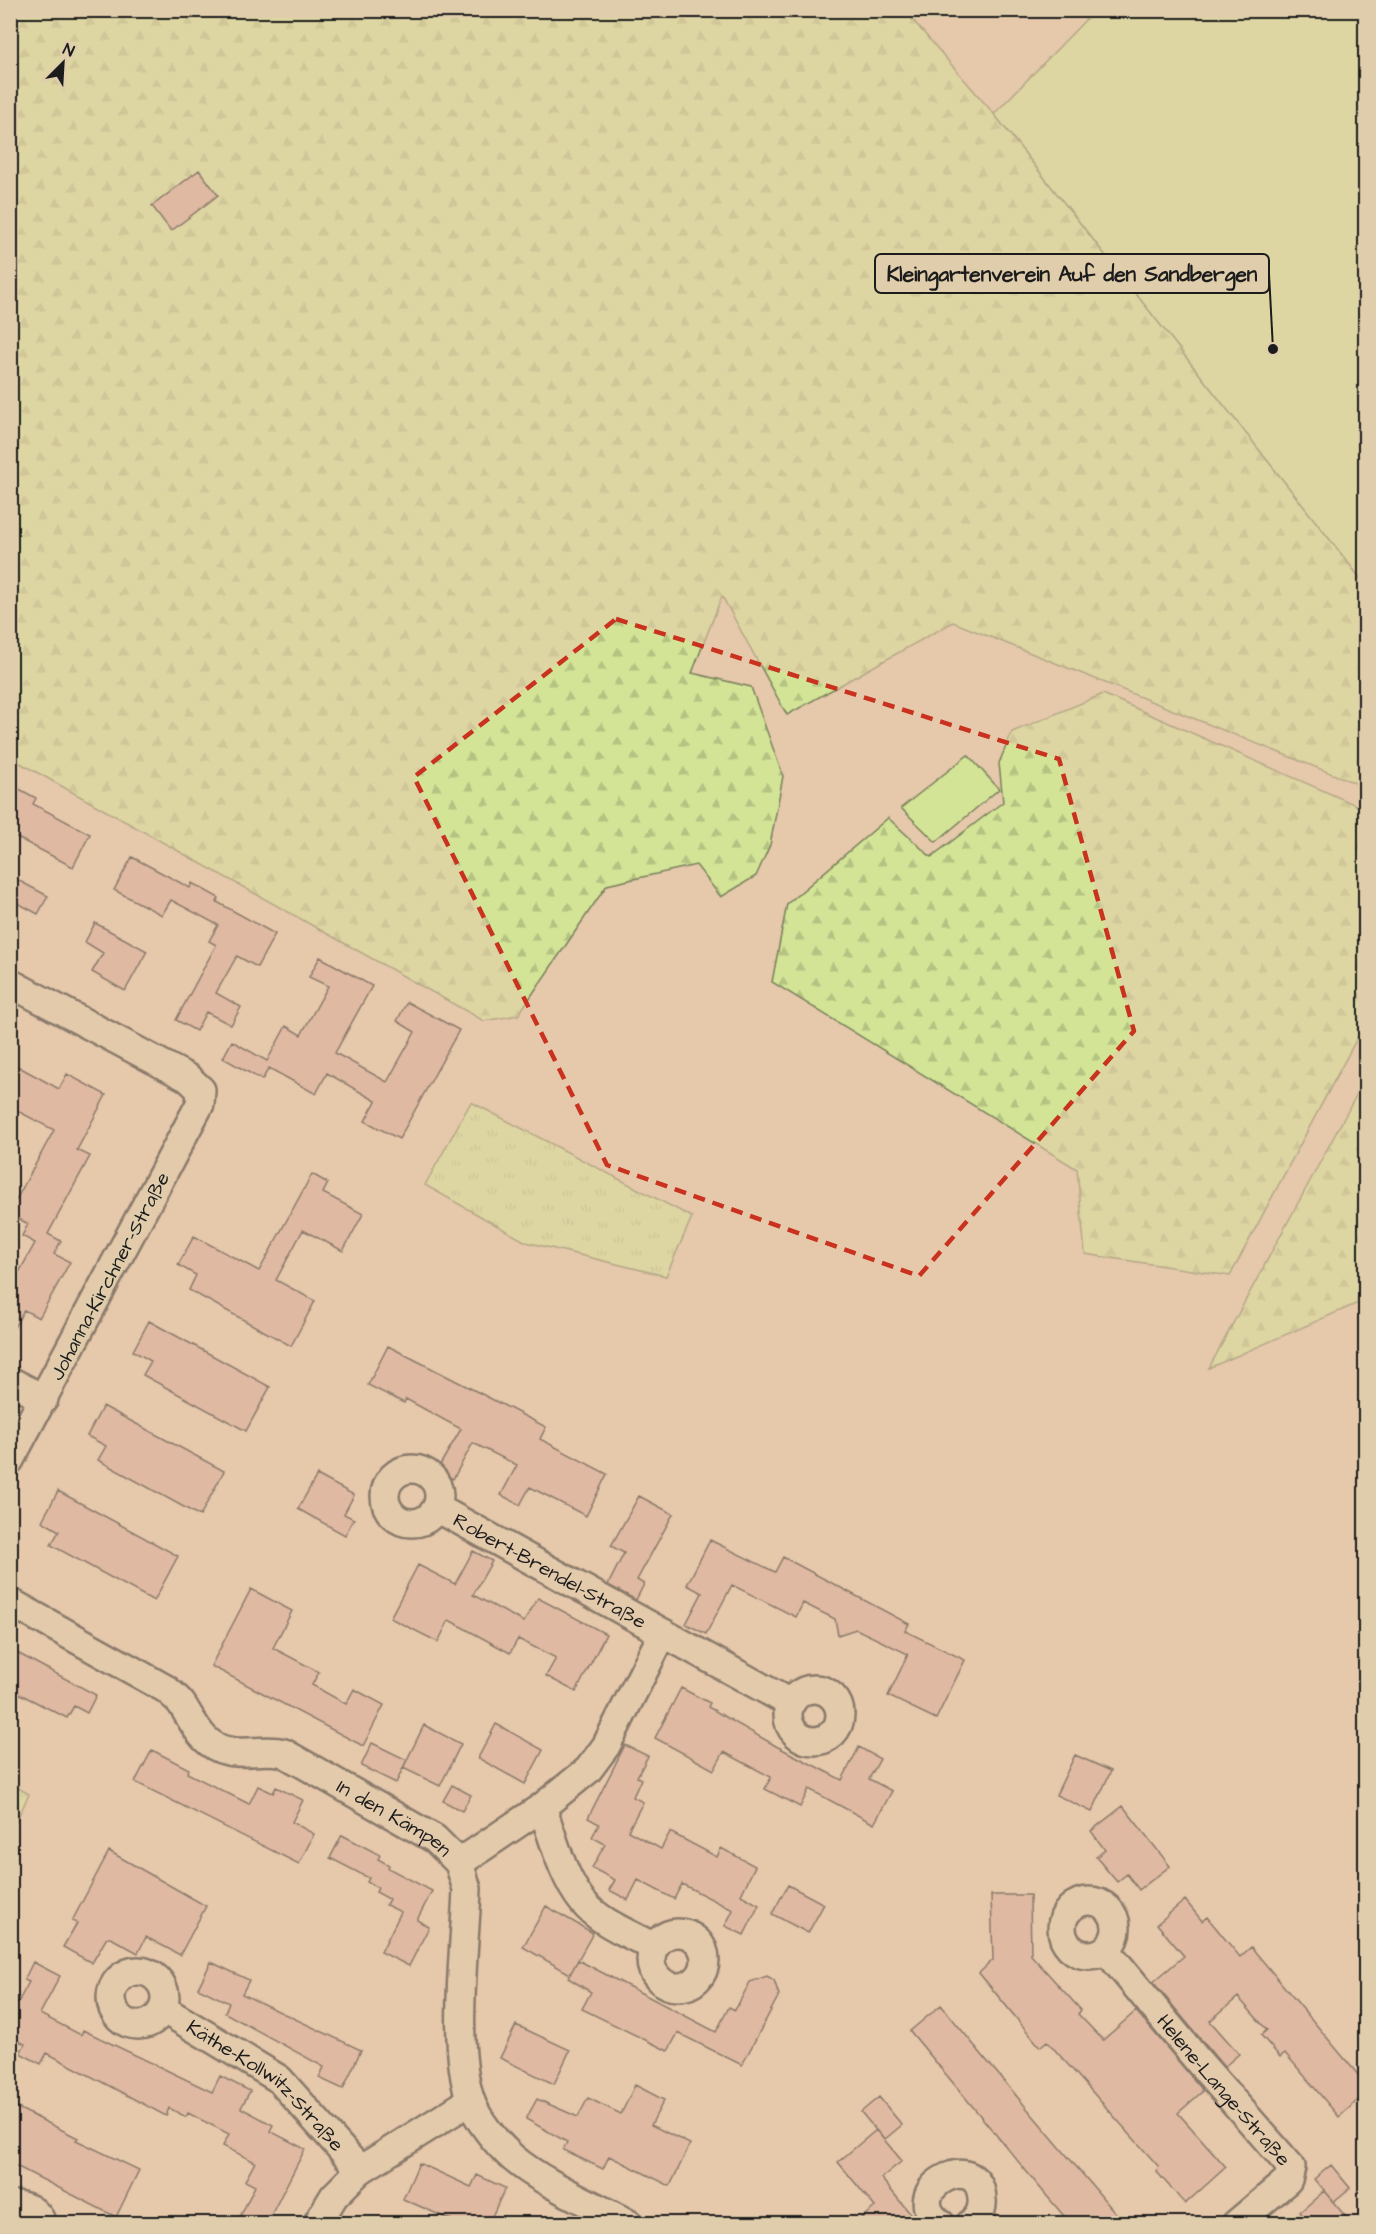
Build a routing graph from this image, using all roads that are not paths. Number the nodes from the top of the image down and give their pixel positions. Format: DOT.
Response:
graph roads {
  1 [pos="10,983"];
  2 [pos="10,1381"];
  3 [pos="44,1399"];
  4 [pos="10,1460"];
  5 [pos="437,1508"];
  6 [pos="10,1602"];
  7 [pos="663,1633"];
  8 [pos="790,1703"];
  9 [pos="542,1806"];
  10 [pos="459,1863"];
  11 [pos="654,1947"];
  12 [pos="1106,1950"];
  13 [pos="163,2009"];
  14 [pos="470,2101"];
  15 [pos="360,2170"];
  16 [pos="10,2205"];
  17 [pos="975,2222"];
  18 [pos="42,2223"];
  19 [pos="317,2223"];
  20 [pos="629,2223"];
  21 [pos="941,2223"];
  22 [pos="1236,2223"];
  1 -- 3 [label="street, Johanna-Kirchner-Straße"];
  2 -- 3 [label="street"];
  3 -- 4 [label="street, Johanna-Kirchner-Straße"];
  5 -- 7 [label="street, Robert-Brendel-Straße"];
  6 -- 10 [label="street, In den Kämpen"];
  7 -- 8 [label="street, Robert-Brendel-Straße"];
  7 -- 9 [label="street, Robert-Brendel-Straße"];
  9 -- 10 [label="street, Robert-Brendel-Straße"];
  9 -- 11 [label="street"];
  10 -- 14 [label="street, In den Kämpen"];
  12 -- 22 [label="street, Helene-Lange-Straße"];
  13 -- 15 [label="street, Käthe-Kollwitz-Straße"];
  14 -- 15 [label="street, Käthe-Kollwitz-Straße"];
  14 -- 20 [label="street, In den Kämpen"];
  15 -- 19 [label="street, Käthe-Kollwitz-Straße"];
  16 -- 18 [label="street"];
  17 -- 21 [label="street"];
}
